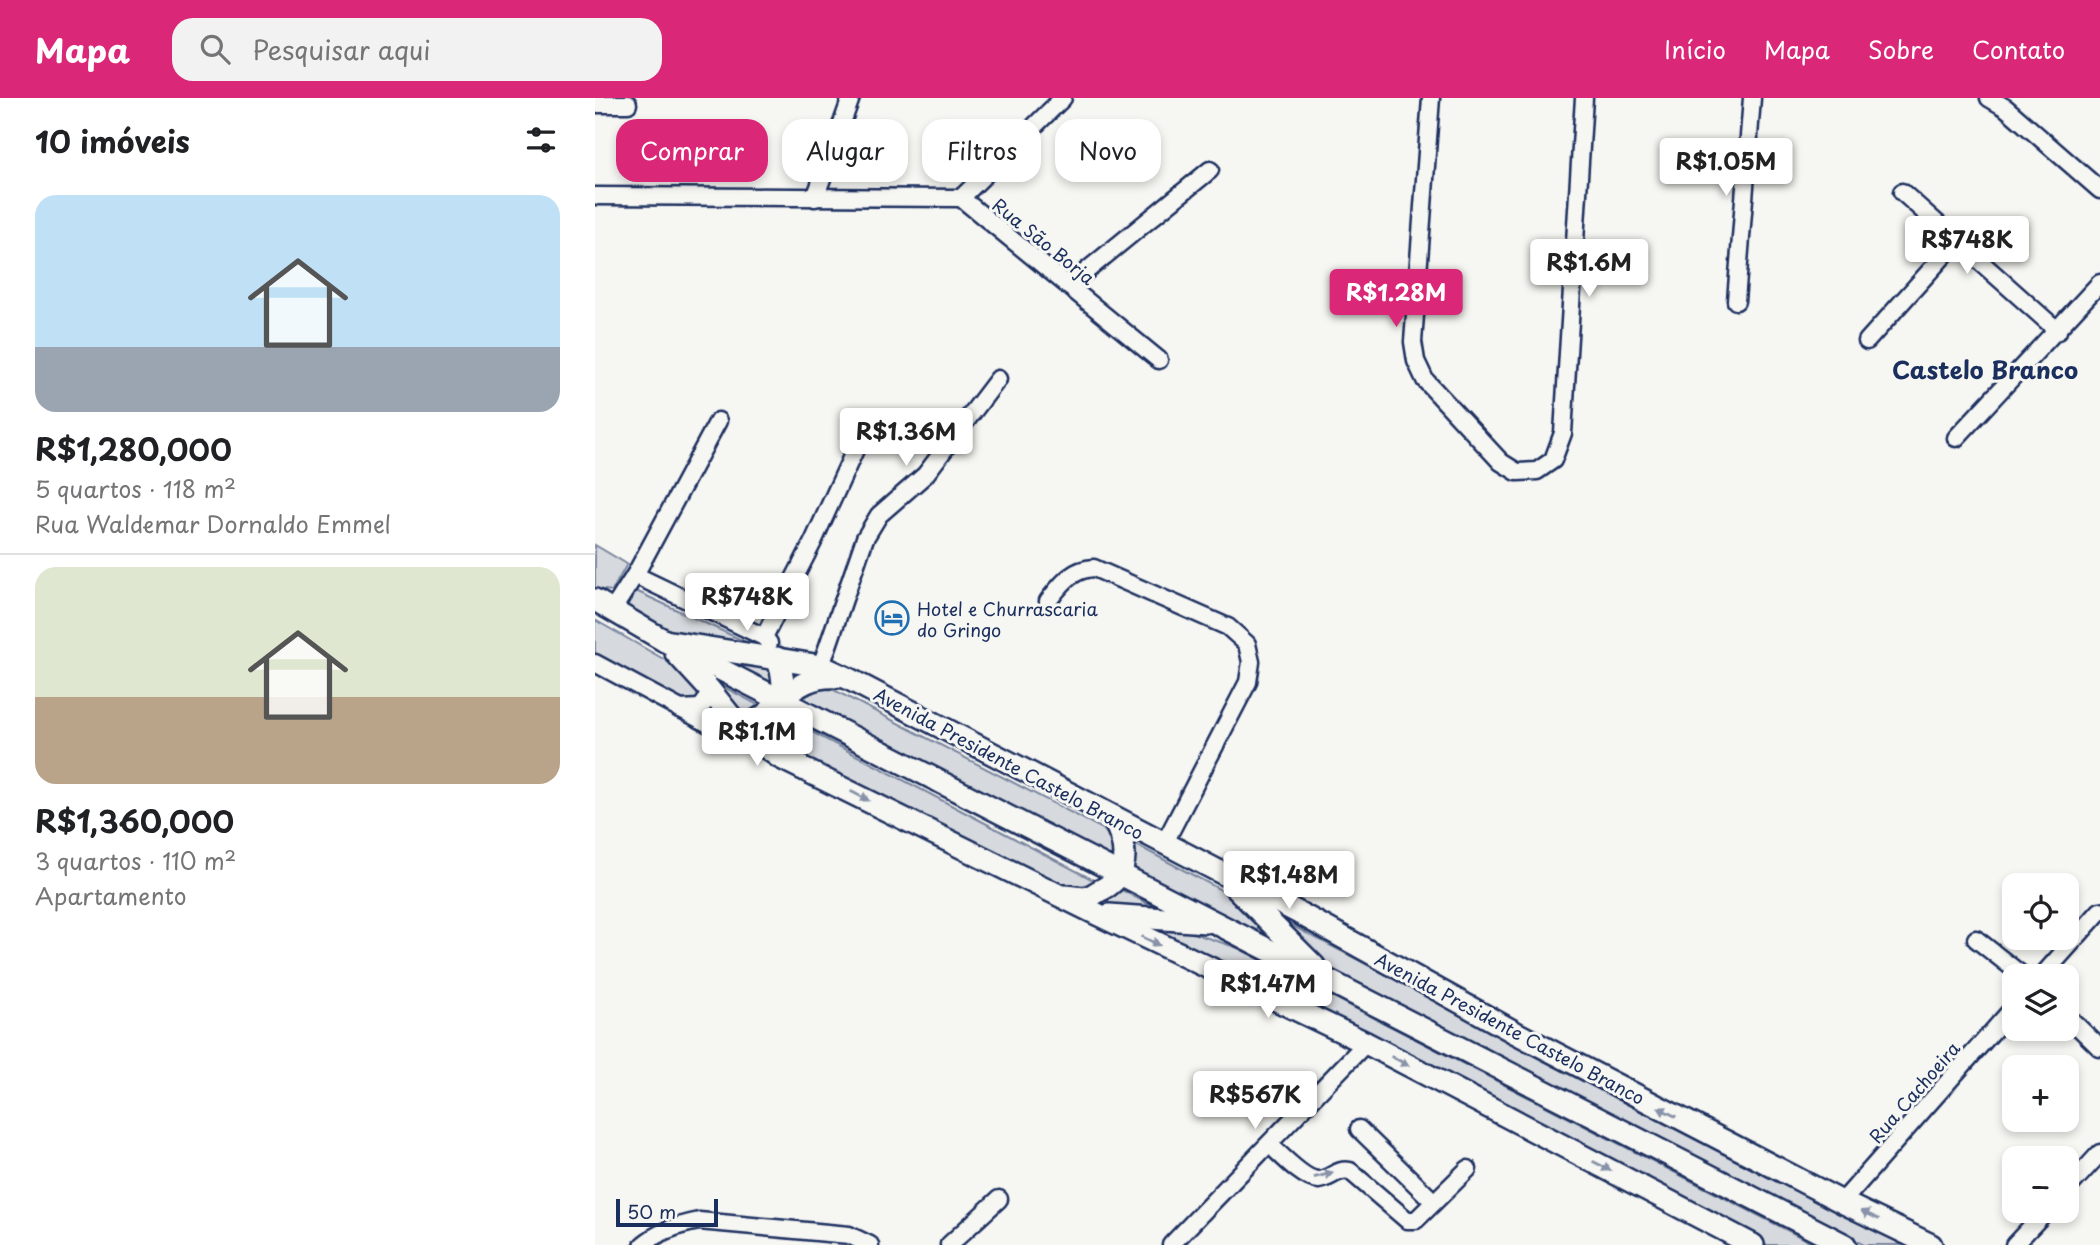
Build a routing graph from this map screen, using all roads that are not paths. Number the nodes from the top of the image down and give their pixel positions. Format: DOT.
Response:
graph roads {
  1 [pos="851,98"];
  2 [pos="1063,98"];
  3 [pos="1431,98"];
  4 [pos="1584,98"];
  5 [pos="1752,98"];
  6 [pos="1990,98"];
  7 [pos="595,104"];
  8 [pos="628,104"];
  9 [pos="1210,170"];
  10 [pos="2100,190"];
  11 [pos="1902,192"];
  12 [pos="595,196"];
  13 [pos="815,198"];
  14 [pos="961,198"];
  15 [pos="1957,242"];
  16 [pos="2100,283"];
  17 [pos="1068,286"];
  18 [pos="1736,301"];
  19 [pos="2058,331"];
  20 [pos="1867,341"];
  21 [pos="1159,360"];
  22 [pos="998,379"];
  23 [pos="718,421"];
  24 [pos="1956,438"];
  25 [pos="859,441"];
  26 [pos="635,575"];
  27 [pos="1048,601"];
  28 [pos="603,606"];
  29 [pos="764,637"];
  30 [pos="665,641"];
  31 [pos="777,658"];
  32 [pos="595,663"];
  33 [pos="821,666"];
  34 [pos="847,678"];
  35 [pos="709,689"];
  36 [pos="780,699"];
  37 [pos="678,709"];
  38 [pos="741,729"];
  39 [pos="799,765"];
  40 [pos="1112,817"];
  41 [pos="1164,844"];
  42 [pos="1220,872"];
  43 [pos="1119,873"];
  44 [pos="1060,896"];
  45 [pos="2100,911"];
  46 [pos="1097,914"];
  47 [pos="1214,922"];
  48 [pos="1976,939"];
  49 [pos="2008,964"];
  50 [pos="2053,964"];
  51 [pos="1328,980"];
  52 [pos="2002,1021"];
  53 [pos="2079,1028"];
  54 [pos="1366,1044"];
  55 [pos="2100,1048"];
  56 [pos="1359,1129"];
  57 [pos="1269,1144"];
  58 [pos="2100,1153"];
  59 [pos="1468,1169"];
  60 [pos="2079,1176"];
  61 [pos="999,1199"];
  62 [pos="1434,1202"];
  63 [pos="1842,1202"];
  64 [pos="2035,1223"];
  65 [pos="643,1245"];
  66 [pos="870,1245"];
  67 [pos="949,1245"];
  68 [pos="1171,1245"];
  69 [pos="1753,1245"];
  70 [pos="1845,1245"];
  71 [pos="1931,1245"];
  72 [pos="2014,1245"];
  1 -- 13 [label="street"];
  2 -- 14 [label="street"];
  3 -- 4 [label="street"];
  5 -- 18 [label="street"];
  6 -- 10 [label="street"];
  7 -- 8 [label="street"];
  9 -- 17 [label="street"];
  11 -- 15 [label="street"];
  12 -- 13 [label="street"];
  13 -- 14 [label="street"];
  14 -- 17 [label="street, Rua São Borja"];
  15 -- 19 [label="street"];
  15 -- 20 [label="street"];
  16 -- 19 [label="street"];
  17 -- 21 [label="street, Rua São Borja"];
  19 -- 24 [label="street"];
  22 -- 33 [label="street"];
  23 -- 26 [label="street"];
  25 -- 29 [label="street"];
  26 -- 28 [label="street"];
  26 -- 29 [label="street"];
  27 -- 41 [label="street"];
  28 -- 30 [label="main road, Avenida Presidente Castelo Branco"];
  29 -- 31 [label="street"];
  30 -- 31 [label="main road, Avenida Presidente Castelo Branco"];
  30 -- 35 [label="main road, Avenida Presidente Castelo Branco"];
  30 -- 36 [label="main road, Avenida Presidente Castelo Branco"];
  31 -- 33 [label="main road, Avenida Presidente Castelo Branco"];
  31 -- 36 [label="main road"];
  32 -- 37 [label="street, Avenida Presidente Castelo Branco"];
  33 -- 34 [label="main road, Avenida Presidente Castelo Branco"];
  34 -- 36 [label="main road"];
  34 -- 40 [label="main road, Avenida Presidente Castelo Branco"];
  35 -- 37 [label="street"];
  35 -- 38 [label="main road, Avenida Presidente Castelo Branco"];
  36 -- 38 [label="main road"];
  36 -- 39 [label="main road"];
  36 -- 43 [label="main road, Avenida Presidente Castelo Branco"];
  37 -- 38 [label="street, Avenida Presidente Castelo Branco"];
  38 -- 39 [label="main road, Avenida Presidente Castelo Branco"];
  39 -- 44 [label="main road, Avenida Presidente Castelo Branco, one-way"];
  40 -- 41 [label="main road, Avenida Presidente Castelo Branco"];
  40 -- 43 [label="main road"];
  41 -- 42 [label="main road, Avenida Presidente Castelo Branco"];
  42 -- 51 [label="main road"];
  63 -- 42 [label="main road, Avenida Presidente Castelo Branco, one-way"];
  43 -- 44 [label="main road"];
  43 -- 47 [label="main road, Avenida Presidente Castelo Branco"];
  44 -- 46 [label="main road, Avenida Presidente Castelo Branco"];
  45 -- 50 [label="street"];
  46 -- 47 [label="main road"];
  46 -- 54 [label="main road, Avenida Presidente Castelo Branco, one-way"];
  47 -- 51 [label="main road, Avenida Presidente Castelo Branco"];
  48 -- 49 [label="street"];
  51 -- 70 [label="main road, Avenida Presidente Castelo Branco"];
  52 -- 63 [label="street, Rua Cachoeira"];
  53 -- 55 [label="street"];
  54 -- 57 [label="street"];
  54 -- 69 [label="main road, Avenida Presidente Castelo Branco, one-way"];
  56 -- 62 [label="street"];
  57 -- 62 [label="street, one-way"];
  57 -- 68 [label="street"];
  58 -- 60 [label="street"];
  59 -- 62 [label="street"];
  61 -- 67 [label="street"];
  71 -- 63 [label="main road, Avenida Presidente Castelo Branco, one-way"];
  64 -- 72 [label="street"];
  65 -- 66 [label="street"];
}
